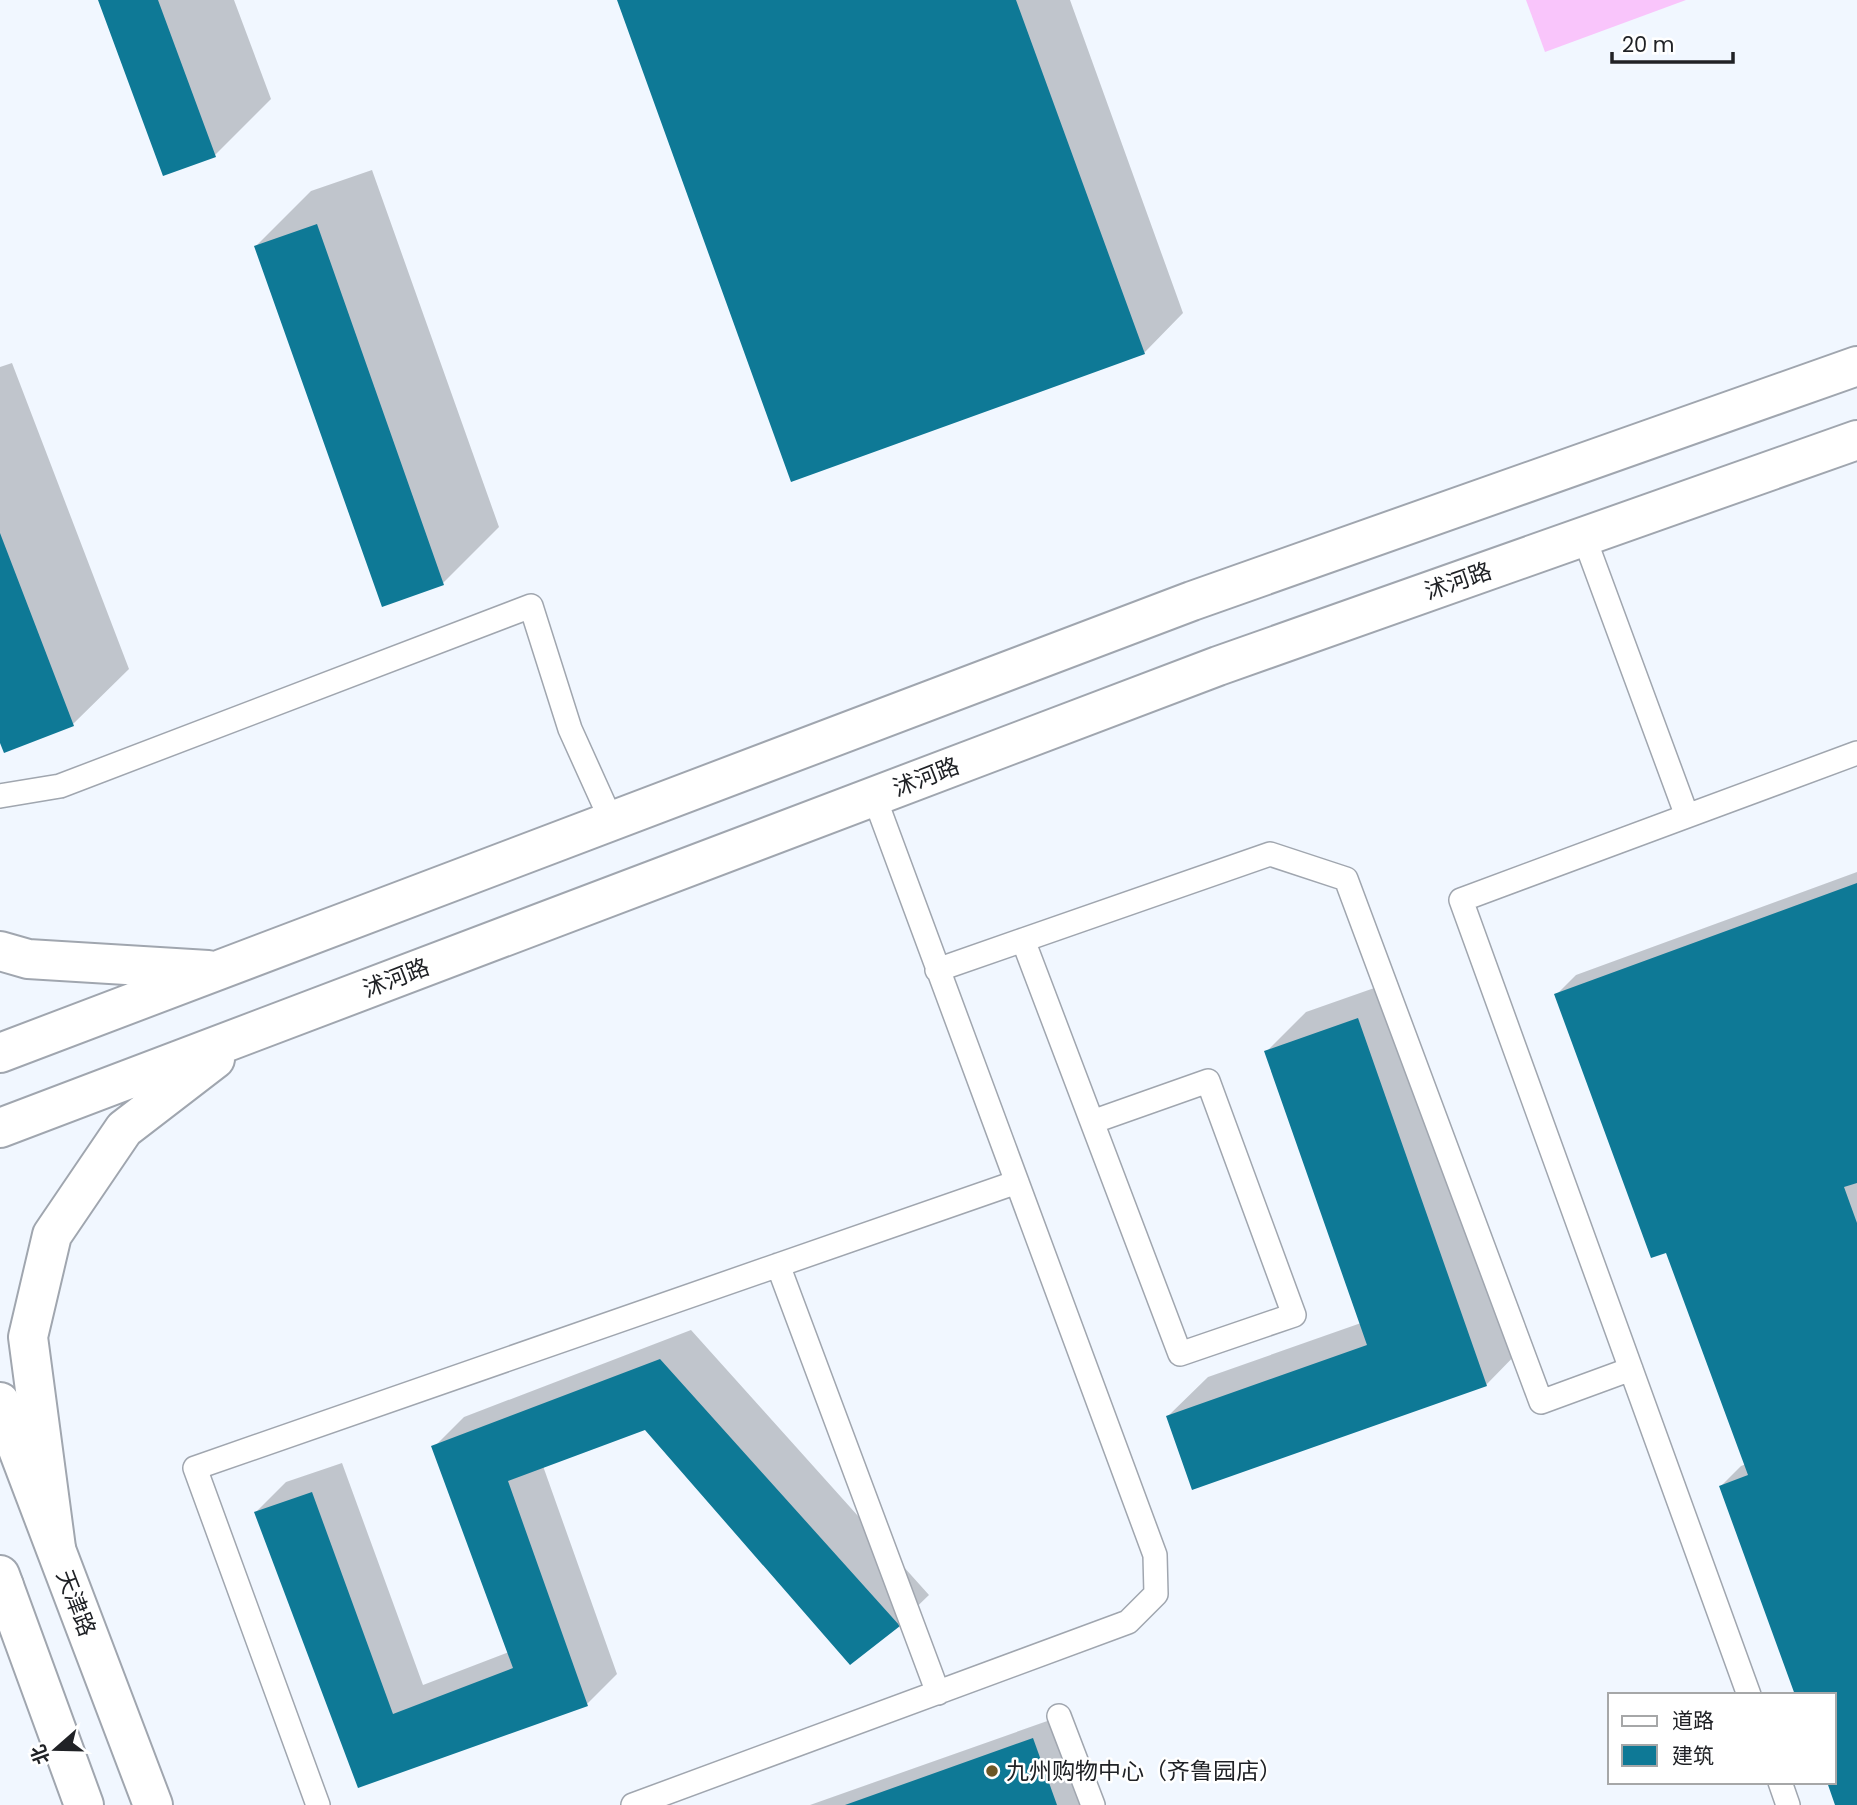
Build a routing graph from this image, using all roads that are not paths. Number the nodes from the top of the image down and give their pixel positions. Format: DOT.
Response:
graph roads {
  1 [pos="1857,366"];
  2 [pos="1857,440"];
  3 [pos="1584,537"];
  4 [pos="1857,753"];
  5 [pos="0,796"];
  6 [pos="874,796"];
  7 [pos="1687,816"];
  8 [pos="612,822"];
  9 [pos="1023,940"];
  10 [pos="0,951"];
  11 [pos="220,970"];
  12 [pos="937,970"];
  13 [pos="248,1034"];
  14 [pos="0,1054"];
  15 [pos="1092,1122"];
  16 [pos="0,1128"];
  17 [pos="1017,1182"];
  18 [pos="778,1265"];
  19 [pos="1631,1368"];
  20 [pos="0,1402"];
  21 [pos="56,1548"];
  22 [pos="1,1580"];
  23 [pos="938,1693"];
  24 [pos="1748,1693"];
  25 [pos="1059,1716"];
  26 [pos="1781,1784"];
  27 [pos="84,1805"];
  28 [pos="153,1805"];
  29 [pos="318,1805"];
  30 [pos="633,1805"];
  31 [pos="1093,1805"];
  32 [pos="1788,1805"];
  1 -- 8 [label="main road"];
  2 -- 3 [label="main road, 沭河路"];
  3 -- 6 [label="main road, 沭河路"];
  3 -- 7 [label="lane"];
  4 -- 7 [label="lane"];
  5 -- 8 [label="lane"];
  6 -- 12 [label="lane"];
  6 -- 13 [label="main road, 沭河路"];
  7 -- 19 [label="lane"];
  8 -- 11 [label="main road"];
  9 -- 12 [label="lane"];
  9 -- 15 [label="lane"];
  9 -- 19 [label="lane"];
  10 -- 11 [label="main road"];
  11 -- 14 [label="main road"];
  12 -- 17 [label="lane"];
  13 -- 16 [label="main road, 沭河路"];
  13 -- 21 [label="main road"];
  15 -- 15 [label="lane"];
  17 -- 18 [label="lane"];
  17 -- 23 [label="lane"];
  18 -- 23 [label="lane"];
  18 -- 29 [label="lane"];
  19 -- 24 [label="lane"];
  20 -- 21 [label="main road, 天津路"];
  21 -- 28 [label="main road, 天津路"];
  22 -- 27 [label="main road"];
  23 -- 30 [label="lane"];
  25 -- 31 [label="lane"];
  26 -- 32 [label="lane"];
}
